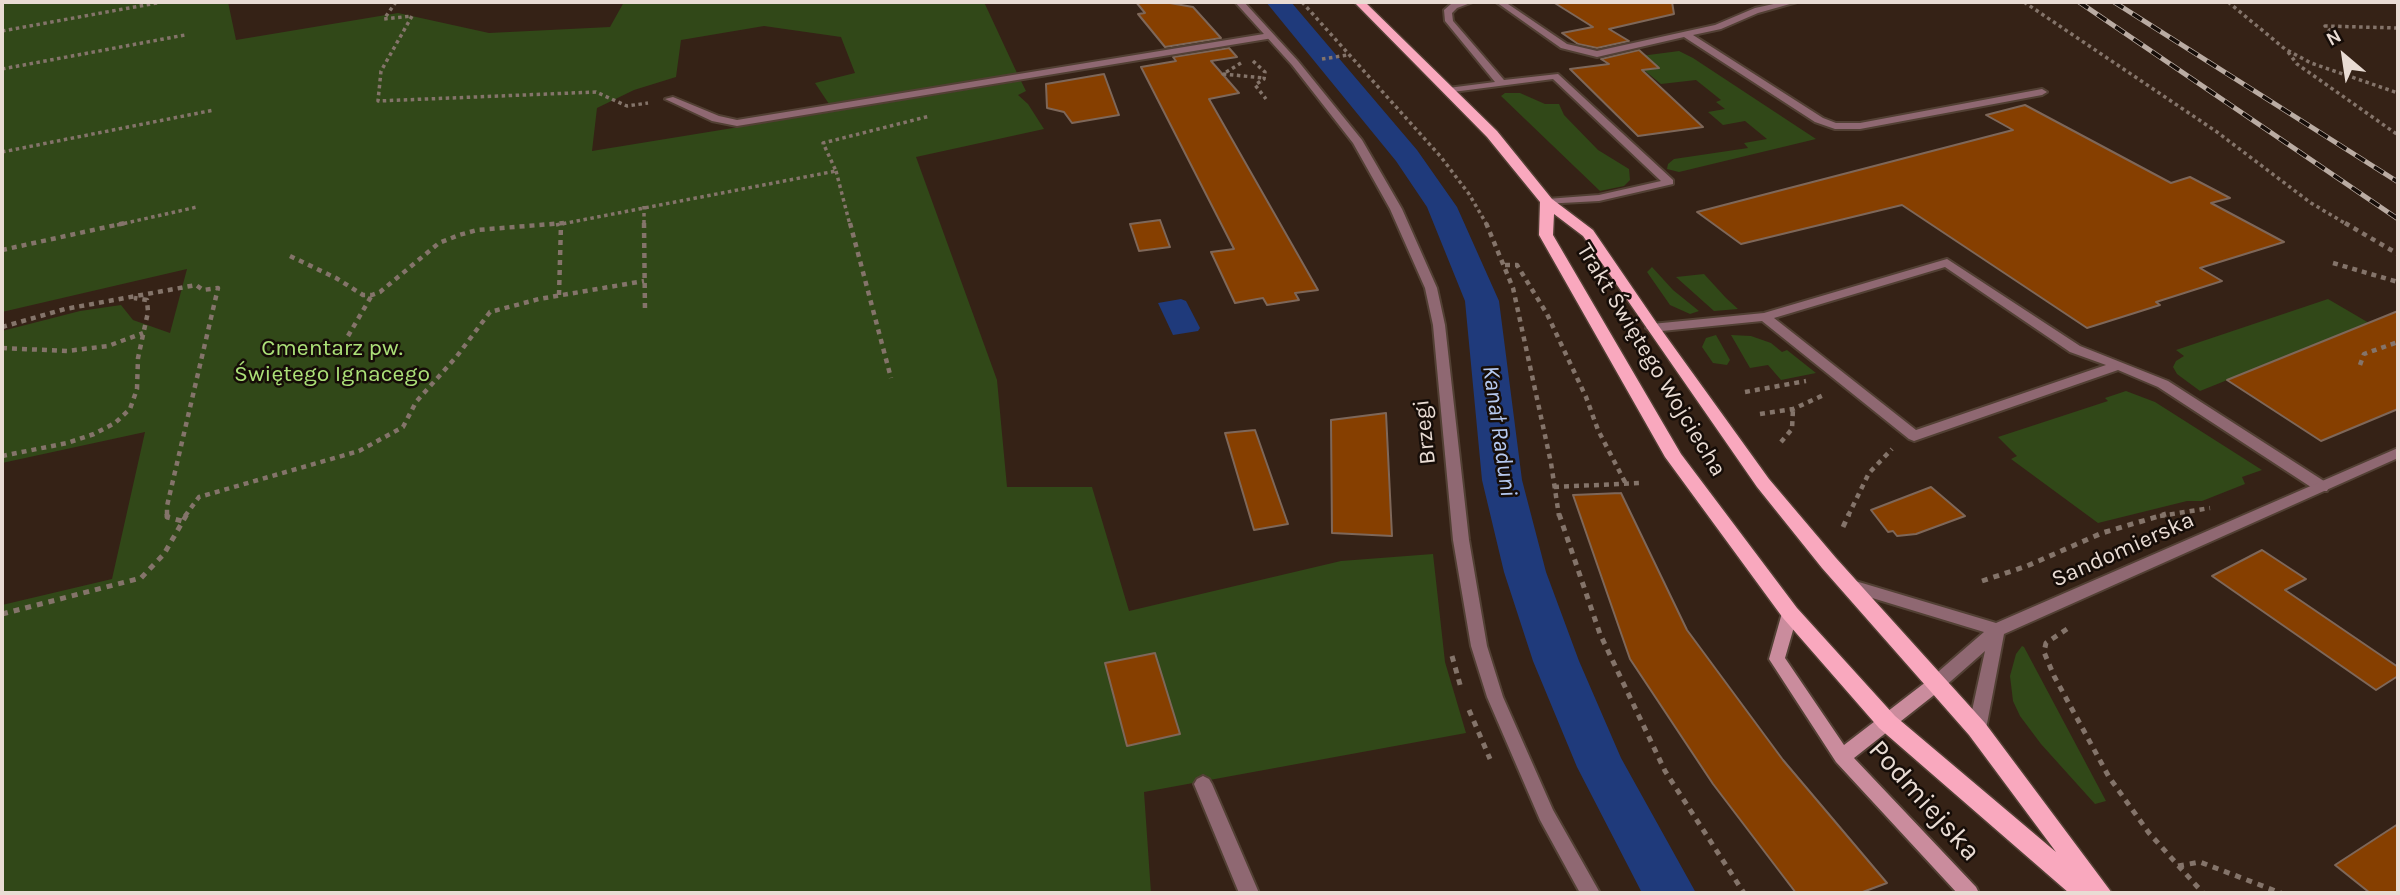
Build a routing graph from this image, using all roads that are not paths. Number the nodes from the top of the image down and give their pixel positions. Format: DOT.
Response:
graph roads {
  1 [pos="1239,2"];
  2 [pos="1359,2"];
  3 [pos="1469,2"];
  4 [pos="1500,2"];
  5 [pos="1793,2"];
  6 [pos="1686,35"];
  7 [pos="1270,36"];
  8 [pos="1501,83"];
  9 [pos="1448,91"];
  10 [pos="2042,92"];
  11 [pos="670,99"];
  12 [pos="1547,202"];
  13 [pos="1765,317"];
  14 [pos="1652,328"];
  15 [pos="2119,365"];
  16 [pos="2398,453"];
  17 [pos="2322,487"];
  18 [pos="1852,586"];
  19 [pos="1790,613"];
  20 [pos="1997,630"];
  21 [pos="1937,683"];
  22 [pos="1887,722"];
  23 [pos="1977,729"];
  24 [pos="1842,757"];
  25 [pos="1203,784"];
  26 [pos="1249,893"];
  27 [pos="1590,893"];
  28 [pos="1969,893"];
  29 [pos="2086,893"];
  30 [pos="2100,893"];
  1 -- 7 [label="street, Brzegi"];
  2 -- 9 [label="main road, Trakt Świętego Wojciecha"];
  3 -- 8 [label="street"];
  4 -- 6 [label="street"];
  5 -- 6 [label="street"];
  6 -- 10 [label="street"];
  7 -- 11 [label="street"];
  7 -- 27 [label="street, Brzegi"];
  8 -- 9 [label="street"];
  8 -- 12 [label="street"];
  9 -- 12 [label="main road, Trakt Świętego Wojciecha"];
  12 -- 14 [label="main road, Trakt Świętego Wojciecha"];
  12 -- 19 [label="main road, Trakt Świętego Wojciecha"];
  13 -- 14 [label="street"];
  13 -- 15 [label="street"];
  13 -- 15 [label="street"];
  14 -- 18 [label="main road, Trakt Świętego Wojciecha"];
  15 -- 17 [label="street"];
  16 -- 17 [label="street, Sandomierska"];
  17 -- 20 [label="street, Sandomierska"];
  18 -- 20 [label="street"];
  18 -- 21 [label="main road, Trakt Świętego Wojciecha"];
  19 -- 22 [label="main road, Trakt Świętego Wojciecha"];
  19 -- 24 [label="main road"];
  20 -- 21 [label="street, Sandomierska"];
  20 -- 23 [label="street"];
  21 -- 22 [label="main road, Sandomierska"];
  21 -- 23 [label="main road, Trakt Świętego Wojciecha"];
  22 -- 24 [label="main road, Podmiejska"];
  22 -- 29 [label="main road, Trakt Świętego Wojciecha"];
  23 -- 30 [label="main road, Trakt Świętego Wojciecha"];
  24 -- 28 [label="main road, Podmiejska"];
  25 -- 26 [label="street"];
}
